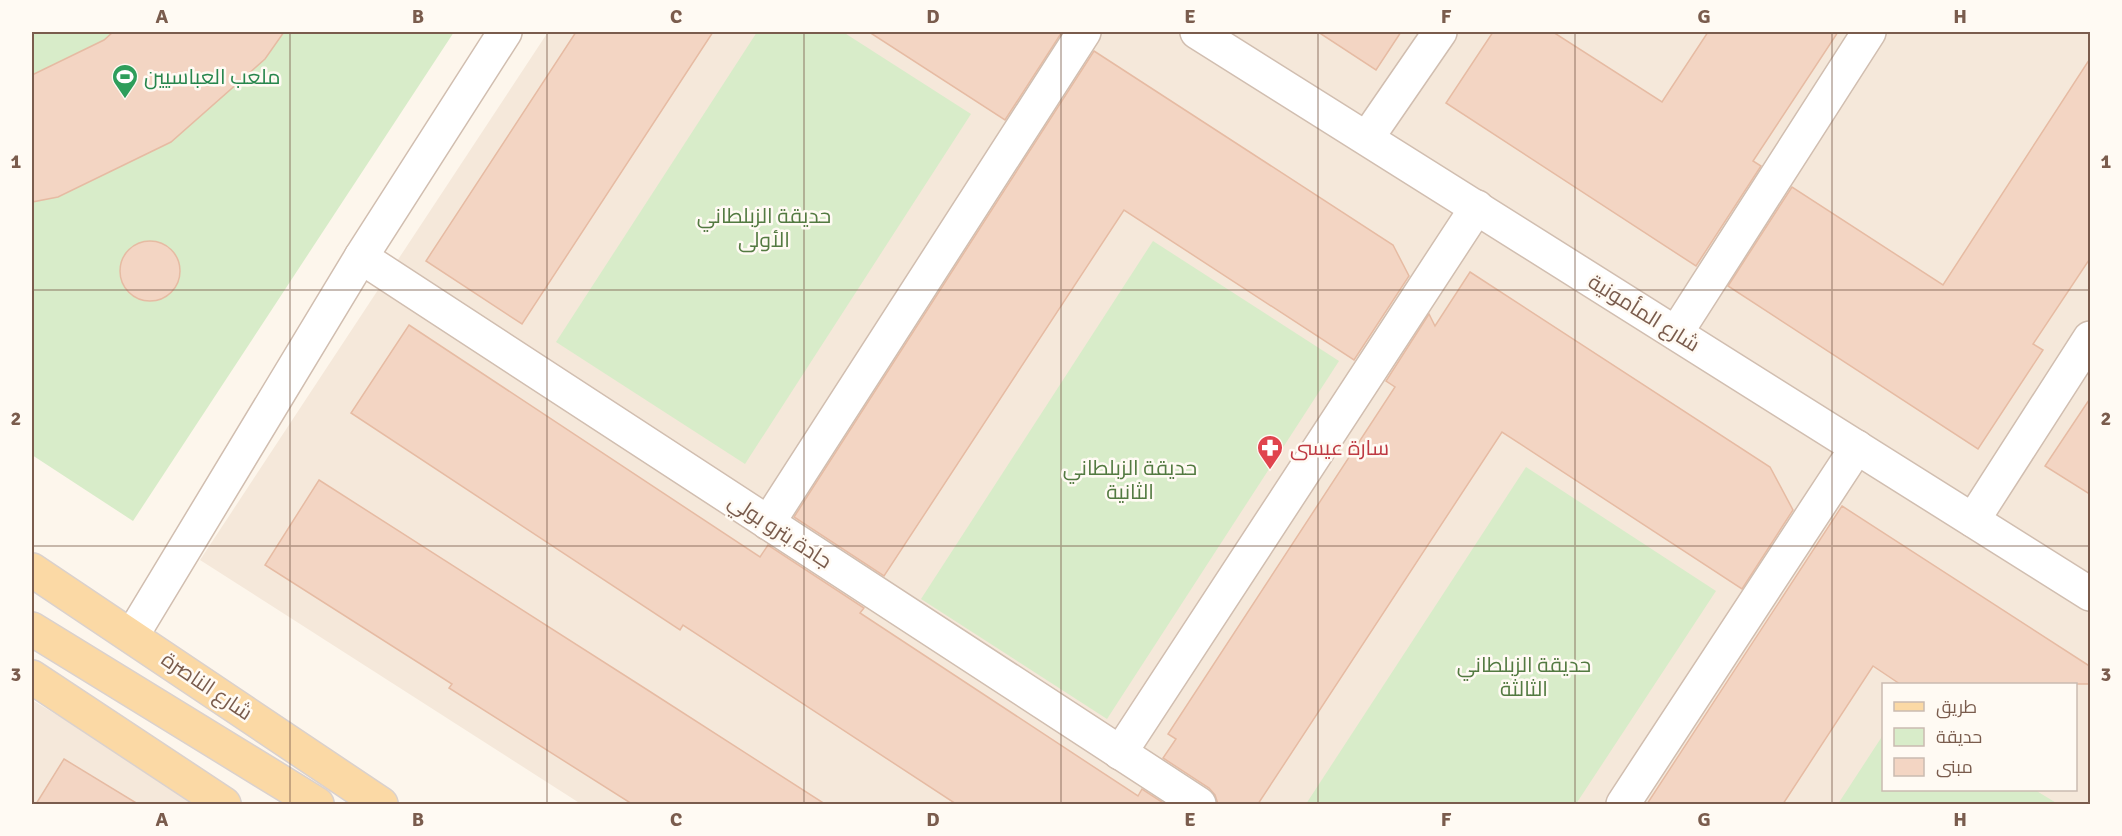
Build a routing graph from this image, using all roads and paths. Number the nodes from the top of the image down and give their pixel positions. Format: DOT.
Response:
graph roads {
  1 [pos="506,32"];
  2 [pos="1084,32"];
  3 [pos="1197,32"];
  4 [pos="1440,32"];
  5 [pos="1869,32"];
  6 [pos="1367,138"];
  7 [pos="1477,207"];
  8 [pos="361,257"];
  9 [pos="1676,333"];
  10 [pos="2091,338"];
  11 [pos="1857,447"];
  12 [pos="1973,520"];
  13 [pos="768,523"];
  14 [pos="32,570"];
  15 [pos="2091,594"];
  16 [pos="32,629"];
  17 [pos="133,634"];
  18 [pos="32,676"];
  19 [pos="1120,753"];
  20 [pos="224,804"];
  21 [pos="316,804"];
  22 [pos="381,804"];
  23 [pos="1199,804"];
  24 [pos="1623,804"];
  1 -- 8 [label="street"];
  2 -- 13 [label="street"];
  3 -- 6 [label="street, شارع المأمونية"];
  4 -- 6 [label="street"];
  5 -- 9 [label="street"];
  6 -- 7 [label="street, شارع المأمونية"];
  7 -- 9 [label="street, شارع المأمونية"];
  7 -- 19 [label="street"];
  8 -- 13 [label="street, جادة بترو بولي"];
  8 -- 17 [label="street"];
  9 -- 11 [label="street, شارع المأمونية"];
  10 -- 12 [label="street"];
  11 -- 12 [label="street, شارع المأمونية"];
  11 -- 24 [label="street"];
  12 -- 15 [label="street, شارع المأمونية"];
  13 -- 19 [label="street, جادة بترو بولي"];
  14 -- 22 [label="main road, شارع الناصرة"];
  16 -- 21 [label="main road"];
  18 -- 20 [label="main road"];
  19 -- 23 [label="street, جادة بترو بولي"];
}
